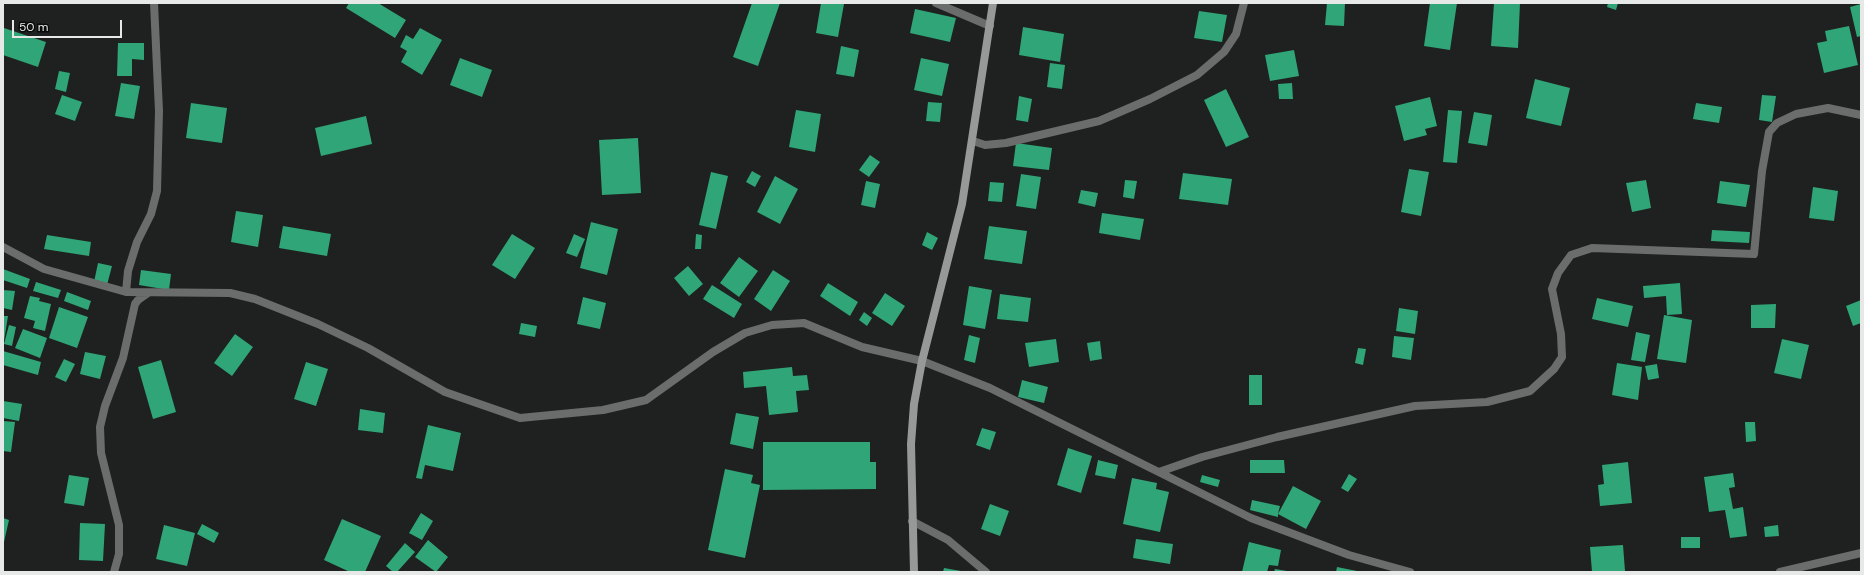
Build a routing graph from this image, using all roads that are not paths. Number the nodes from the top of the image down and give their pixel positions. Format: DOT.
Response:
graph roads {
  1 [pos="154,3"];
  2 [pos="936,3"];
  3 [pos="993,3"];
  4 [pos="1244,3"];
  5 [pos="990,26"];
  6 [pos="1861,115"];
  7 [pos="973,141"];
  8 [pos="3,247"];
  9 [pos="126,292"];
  10 [pos="148,293"];
  11 [pos="922,362"];
  12 [pos="1159,472"];
  13 [pos="912,521"];
  14 [pos="1861,553"];
  15 [pos="114,572"];
  16 [pos="914,572"];
  17 [pos="986,572"];
  18 [pos="1410,572"];
  19 [pos="1780,572"];
  1 -- 9 [label="street"];
  2 -- 5 [label="street"];
  3 -- 5 [label="main road"];
  4 -- 7 [label="street"];
  5 -- 7 [label="main road"];
  6 -- 12 [label="street"];
  7 -- 11 [label="main road"];
  8 -- 9 [label="street"];
  9 -- 10 [label="street"];
  10 -- 11 [label="street"];
  10 -- 15 [label="street"];
  11 -- 12 [label="street"];
  11 -- 13 [label="main road"];
  12 -- 18 [label="street"];
  13 -- 16 [label="main road"];
  13 -- 17 [label="street"];
  14 -- 19 [label="street"];
}
